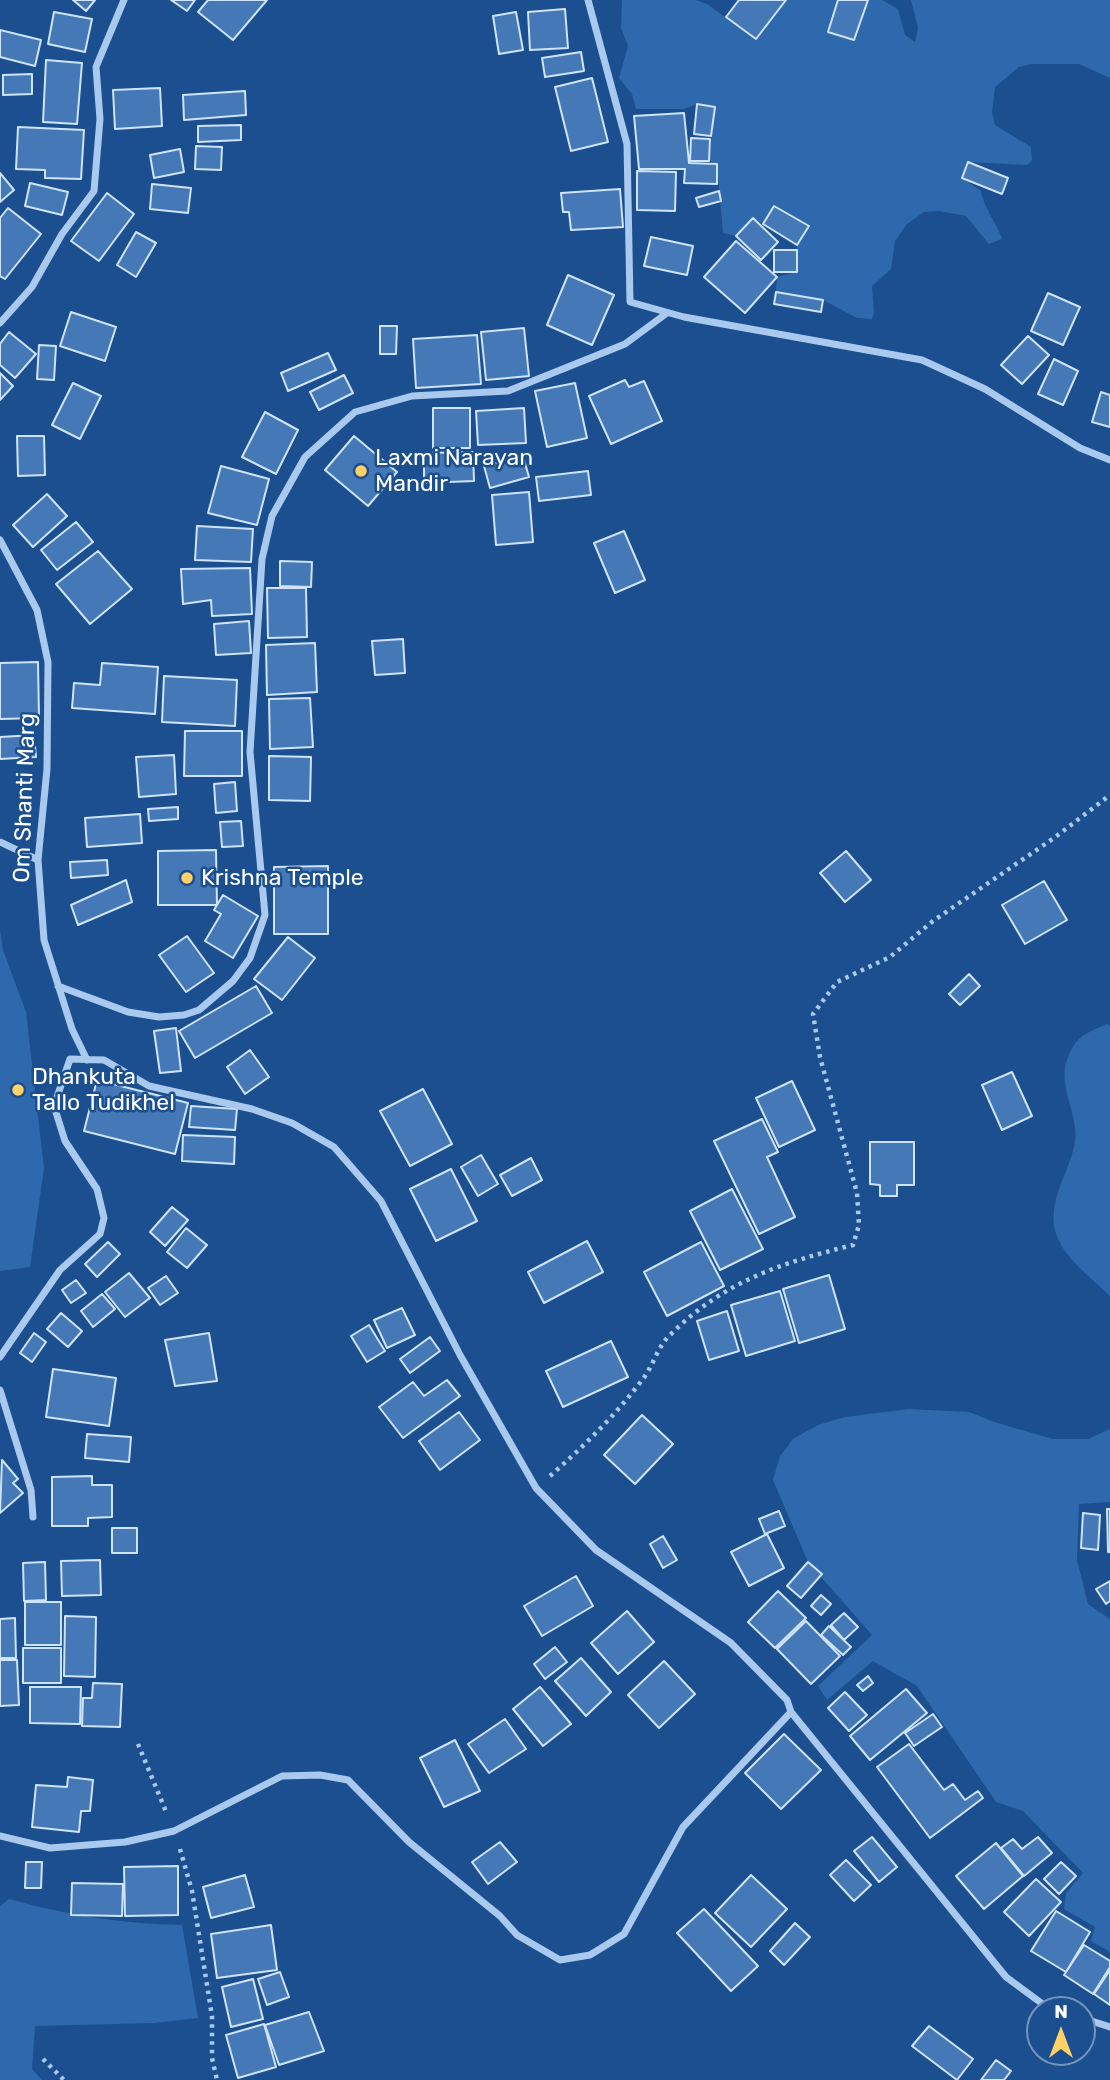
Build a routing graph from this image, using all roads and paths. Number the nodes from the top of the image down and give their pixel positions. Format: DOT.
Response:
graph roads {
  1 [pos="124,0"];
  2 [pos="588,0"];
  3 [pos="667,313"];
  4 [pos="0,323"];
  5 [pos="1110,460"];
  6 [pos="0,540"];
  7 [pos="1110,796"];
  8 [pos="0,842"];
  9 [pos="38,860"];
  10 [pos="58,986"];
  11 [pos="87,1060"];
  12 [pos="0,1357"];
  13 [pos="0,1390"];
  14 [pos="536,1488"];
  15 [pos="33,1517"];
  16 [pos="791,1712"];
  17 [pos="138,1744"];
  18 [pos="174,1831"];
  19 [pos="0,1836"];
  20 [pos="1032,1996"];
  21 [pos="43,2059"];
  22 [pos="64,2080"];
  23 [pos="217,2080"];
  1 -- 4 [label="street"];
  2 -- 3 [label="street"];
  3 -- 5 [label="street"];
  3 -- 10 [label="street"];
  6 -- 9 [label="street, Om Shanti Marg"];
  7 -- 14 [label="path"];
  8 -- 9 [label="street"];
  9 -- 10 [label="street, Om Shanti Marg"];
  10 -- 11 [label="street, Om Shanti Marg"];
  11 -- 12 [label="street"];
  11 -- 14 [label="street"];
  13 -- 15 [label="street"];
  14 -- 16 [label="street"];
  16 -- 18 [label="street"];
  16 -- 20 [label="street"];
  17 -- 18 [label="path"];
  18 -- 19 [label="street"];
  18 -- 23 [label="path"];
  21 -- 22 [label="path"];
}
